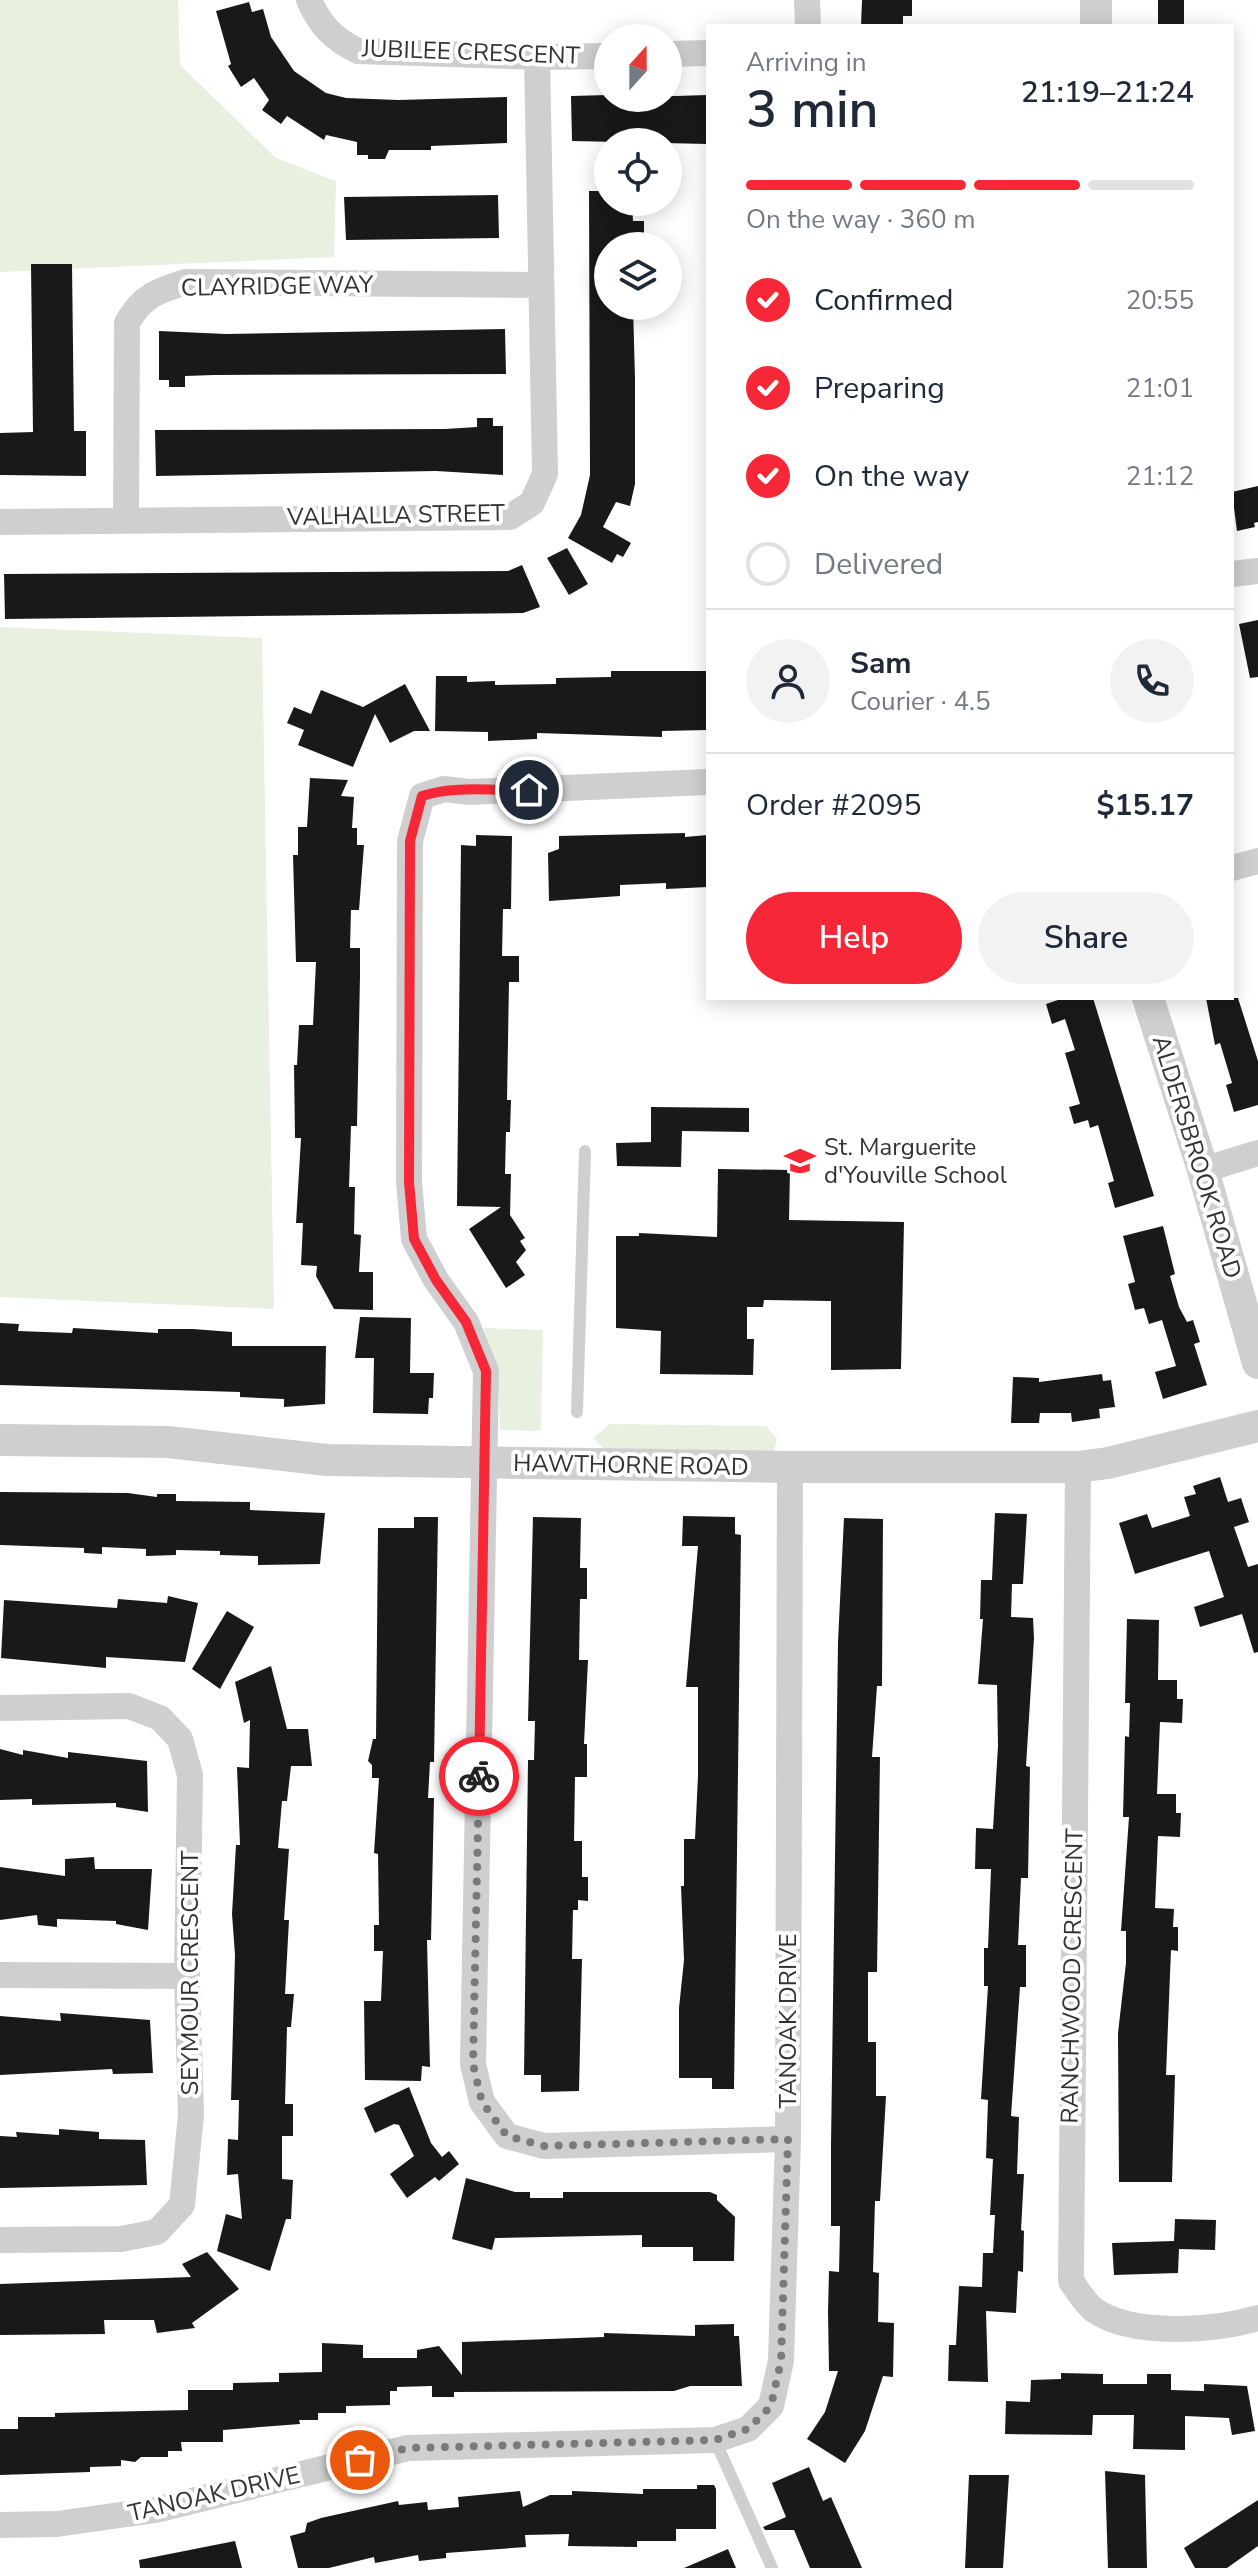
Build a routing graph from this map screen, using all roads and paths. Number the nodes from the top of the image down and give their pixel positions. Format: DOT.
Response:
graph roads {
  1 [pos="309,0"];
  2 [pos="807,0"];
  3 [pos="1096,0"];
  4 [pos="808,24"];
  5 [pos="1096,24"];
  6 [pos="706,53"];
  7 [pos="682,54"];
  8 [pos="594,56"];
  9 [pos="537,57"];
  10 [pos="541,285"];
  11 [pos="126,518"];
  12 [pos="0,522"];
  13 [pos="1258,571"];
  14 [pos="1234,574"];
  15 [pos="706,782"];
  16 [pos="1258,861"];
  17 [pos="1234,867"];
  18 [pos="1149,1000"];
  19 [pos="585,1151"];
  20 [pos="1258,1153"];
  21 [pos="1203,1170"];
  22 [pos="1258,1363"];
  23 [pos="577,1412"];
  24 [pos="1258,1426"];
  25 [pos="0,1440"];
  26 [pos="486,1463"];
  27 [pos="790,1467"];
  28 [pos="1078,1467"];
  29 [pos="0,1708"];
  30 [pos="0,1975"];
  31 [pos="187,1976"];
  32 [pos="788,2139"];
  33 [pos="0,2240"];
  34 [pos="1258,2318"];
  35 [pos="715,2440"];
  36 [pos="0,2525"];
  37 [pos="772,2568"];
  1 -- 9 [label="street, JUBILEE CRESCENT"];
  2 -- 4 [label="street"];
  3 -- 5 [label="street"];
  6 -- 7 [label="street"];
  8 -- 9 [label="street, JUBILEE CRESCENT"];
  9 -- 10 [label="street, VALHALLA STREET"];
  10 -- 11 [label="street, CLAYRIDGE WAY"];
  10 -- 11 [label="street, VALHALLA STREET"];
  11 -- 12 [label="street, VALHALLA STREET"];
  13 -- 14 [label="street"];
  15 -- 26 [label="street"];
  16 -- 17 [label="street"];
  18 -- 21 [label="street, ALDERSBROOK ROAD"];
  19 -- 23 [label="lane"];
  20 -- 21 [label="street"];
  21 -- 22 [label="street, ALDERSBROOK ROAD"];
  24 -- 28 [label="street, HAWTHORNE ROAD"];
  25 -- 26 [label="street, HAWTHORNE ROAD"];
  26 -- 27 [label="street, HAWTHORNE ROAD"];
  26 -- 32 [label="street"];
  27 -- 28 [label="street, HAWTHORNE ROAD"];
  27 -- 32 [label="street, TANOAK DRIVE"];
  28 -- 34 [label="street, RANCHWOOD CRESCENT"];
  29 -- 31 [label="street, SEYMOUR CRESCENT"];
  30 -- 31 [label="street"];
  31 -- 33 [label="street, SEYMOUR CRESCENT"];
  32 -- 35 [label="street, TANOAK DRIVE"];
  35 -- 36 [label="street, TANOAK DRIVE"];
  35 -- 37 [label="lane"];
}
